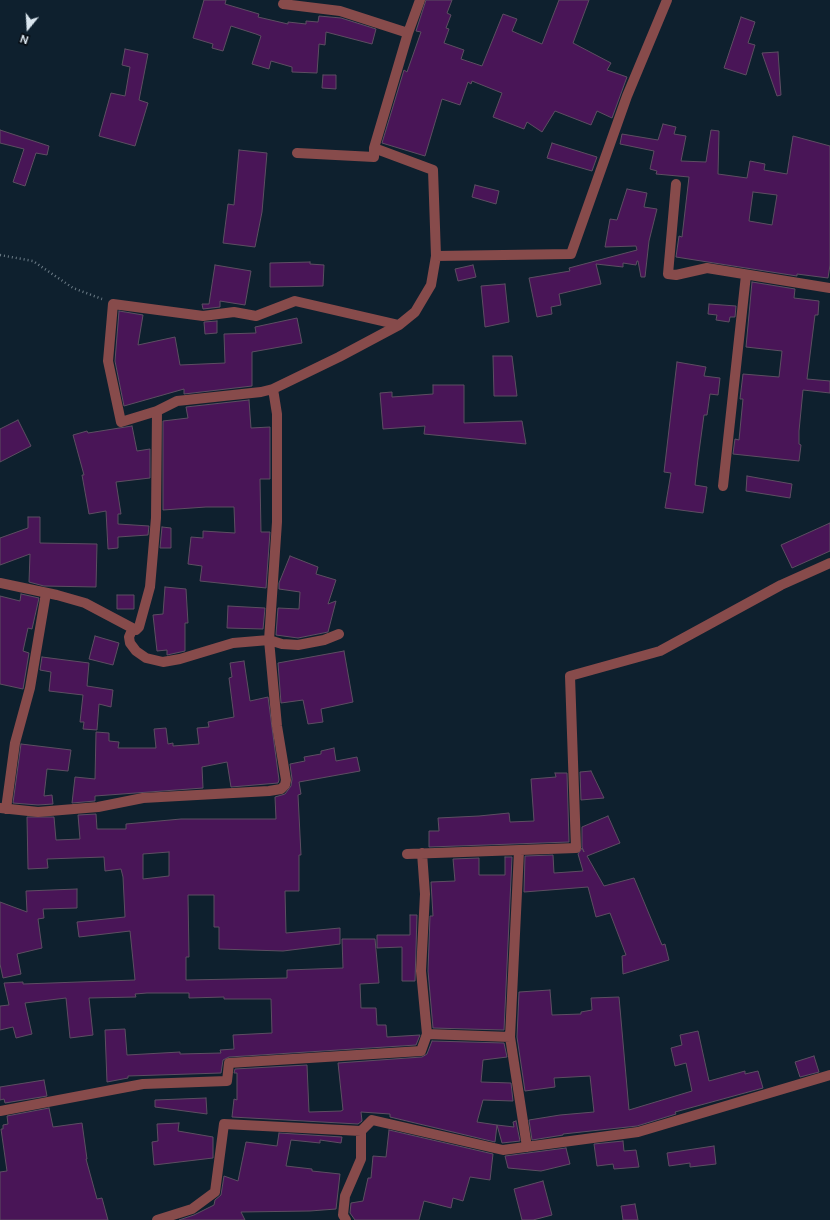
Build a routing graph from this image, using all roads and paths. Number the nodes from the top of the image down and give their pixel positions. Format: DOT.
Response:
graph roads {
  1 [pos="420,0"];
  2 [pos="667,0"];
  3 [pos="283,4"];
  4 [pos="408,33"];
  5 [pos="374,148"];
  6 [pos="297,153"];
  7 [pos="676,184"];
  8 [pos="0,255"];
  9 [pos="436,256"];
  10 [pos="746,275"];
  11 [pos="830,288"];
  12 [pos="113,304"];
  13 [pos="399,326"];
  14 [pos="273,389"];
  15 [pos="157,411"];
  16 [pos="723,486"];
  17 [pos="830,563"];
  18 [pos="0,583"];
  19 [pos="46,593"];
  20 [pos="132,630"];
  21 [pos="339,634"];
  22 [pos="269,640"];
  23 [pos="3,809"];
  24 [pos="519,851"];
  25 [pos="407,854"];
  26 [pos="422,854"];
  27 [pos="427,1034"];
  28 [pos="510,1037"];
  29 [pos="830,1075"];
  30 [pos="0,1110"];
  31 [pos="361,1131"];
  32 [pos="527,1147"];
  33 [pos="157,1220"];
  34 [pos="346,1220"];
  1 -- 4 [label="street"];
  2 -- 9 [label="street"];
  3 -- 4 [label="street"];
  4 -- 5 [label="street"];
  5 -- 6 [label="street"];
  5 -- 9 [label="street"];
  7 -- 10 [label="street"];
  8 -- 12 [label="path"];
  9 -- 13 [label="street"];
  10 -- 11 [label="street"];
  10 -- 16 [label="street"];
  12 -- 13 [label="street"];
  12 -- 15 [label="street"];
  13 -- 14 [label="street"];
  14 -- 15 [label="street"];
  14 -- 22 [label="street"];
  15 -- 20 [label="street"];
  17 -- 24 [label="street"];
  18 -- 19 [label="street"];
  19 -- 20 [label="street"];
  19 -- 23 [label="street"];
  20 -- 22 [label="street"];
  21 -- 22 [label="street"];
  22 -- 23 [label="street"];
  24 -- 26 [label="street"];
  24 -- 28 [label="street"];
  25 -- 26 [label="street"];
  26 -- 27 [label="street"];
  27 -- 28 [label="street"];
  27 -- 30 [label="street"];
  28 -- 32 [label="street"];
  29 -- 32 [label="street"];
  31 -- 32 [label="street"];
  31 -- 33 [label="street"];
  31 -- 34 [label="street"];
}
